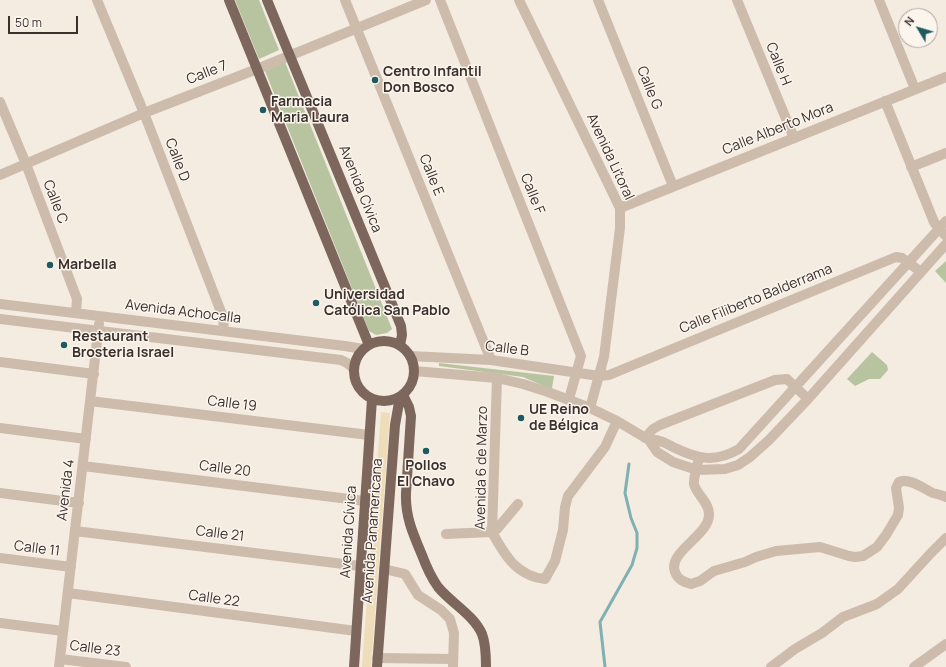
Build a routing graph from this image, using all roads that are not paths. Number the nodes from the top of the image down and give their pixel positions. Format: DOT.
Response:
graph roads {
  1 [pos="97,0"];
  2 [pos="229,0"];
  3 [pos="267,0"];
  4 [pos="345,0"];
  5 [pos="426,0"];
  6 [pos="440,0"];
  7 [pos="519,0"];
  8 [pos="598,0"];
  9 [pos="737,0"];
  10 [pos="879,0"];
  11 [pos="356,28"];
  12 [pos="289,56"];
  13 [pos="257,69"];
  14 [pos="946,77"];
  15 [pos="915,89"];
  16 [pos="885,101"];
  17 [pos="0,102"];
  18 [pos="144,113"];
  19 [pos="794,138"];
  20 [pos="946,153"];
  21 [pos="26,164"];
  22 [pos="911,167"];
  23 [pos="0,175"];
  24 [pos="673,186"];
  25 [pos="620,208"];
  26 [pos="946,221"];
  27 [pos="942,233"];
  28 [pos="946,244"];
  29 [pos="908,262"];
  30 [pos="921,272"];
  31 [pos="0,304"];
  32 [pos="76,313"];
  33 [pos="100,316"];
  34 [pos="0,319"];
  35 [pos="99,331"];
  36 [pos="224,331"];
  37 [pos="400,345"];
  38 [pos="366,347"];
  39 [pos="410,356"];
  40 [pos="491,360"];
  41 [pos="0,362"];
  42 [pos="354,369"];
  43 [pos="414,371"];
  44 [pos="577,373"];
  45 [pos="94,374"];
  46 [pos="599,376"];
  47 [pos="497,378"];
  48 [pos="796,387"];
  49 [pos="402,396"];
  50 [pos="372,399"];
  51 [pos="569,399"];
  52 [pos="808,399"];
  53 [pos="90,401"];
  54 [pos="590,408"];
  55 [pos="618,421"];
  56 [pos="0,428"];
  57 [pos="369,435"];
  58 [pos="86,439"];
  59 [pos="647,439"];
  60 [pos="699,458"];
  61 [pos="83,466"];
  62 [pos="697,470"];
  63 [pos="0,493"];
  64 [pos="946,497"];
  65 [pos="365,501"];
  66 [pos="78,503"];
  67 [pos="518,504"];
  68 [pos="75,531"];
  69 [pos="492,532"];
  70 [pos="446,534"];
  71 [pos="946,538"];
  72 [pos="0,558"];
  73 [pos="360,566"];
  74 [pos="71,567"];
  75 [pos="384,569"];
  76 [pos="68,593"];
  77 [pos="0,623"];
  78 [pos="64,631"];
  79 [pos="356,631"];
  80 [pos="946,644"];
  81 [pos="377,662"];
  82 [pos="60,663"];
  83 [pos="453,663"];
  84 [pos="126,667"];
  85 [pos="354,667"];
  86 [pos="486,667"];
  87 [pos="771,667"];
  88 [pos="914,667"];
  1 -- 18 [label="street, Calle D"];
  2 -- 13 [label="main road"];
  3 -- 12 [label="main road, Avenida Cívica"];
  4 -- 11 [label="street, Calle E"];
  5 -- 11 [label="street, Calle 7"];
  6 -- 44 [label="street, Calle F"];
  7 -- 25 [label="street, Avenida Litoral"];
  8 -- 24 [label="street, Calle G"];
  9 -- 19 [label="street, Calle H"];
  10 -- 15 [label="street"];
  11 -- 12 [label="street, Calle 7"];
  11 -- 40 [label="street, Calle E"];
  12 -- 13 [label="street, Calle 7"];
  12 -- 37 [label="main road, Avenida Cívica"];
  13 -- 18 [label="street, Calle 7"];
  13 -- 38 [label="main road"];
  14 -- 15 [label="street, Calle Alberto Mora"];
  15 -- 16 [label="street, Calle Alberto Mora"];
  16 -- 19 [label="street, Calle Alberto Mora"];
  16 -- 22 [label="street"];
  17 -- 21 [label="street, Calle C"];
  18 -- 21 [label="street, Calle 7"];
  18 -- 36 [label="street, Calle D"];
  19 -- 24 [label="street, Calle Alberto Mora"];
  20 -- 22 [label="street"];
  21 -- 23 [label="street, Calle 7"];
  21 -- 32 [label="street, Calle C"];
  22 -- 27 [label="street"];
  24 -- 25 [label="street, Calle Alberto Mora"];
  25 -- 46 [label="street, Avenida Litoral"];
  26 -- 27 [label="street"];
  27 -- 29 [label="street"];
  28 -- 30 [label="street"];
  29 -- 30 [label="street, Calle Filiberto Balderrama"];
  29 -- 46 [label="street, Calle Filiberto Balderrama"];
  29 -- 48 [label="street"];
  30 -- 52 [label="street"];
  31 -- 32 [label="street, Avenida Achocalla"];
  32 -- 33 [label="street, Avenida Achocalla"];
  33 -- 35 [label="street, Avenida 4"];
  33 -- 36 [label="street, Avenida Achocalla"];
  34 -- 35 [label="street, Avenida Achocalla"];
  35 -- 42 [label="street, Avenida Achocalla"];
  35 -- 45 [label="street, Avenida 4"];
  36 -- 38 [label="street, Avenida Achocalla"];
  37 -- 38 [label="main road"];
  37 -- 39 [label="main road"];
  38 -- 42 [label="main road"];
  39 -- 40 [label="street, Calle B"];
  39 -- 43 [label="main road"];
  40 -- 44 [label="street, Calle B"];
  41 -- 45 [label="street"];
  42 -- 50 [label="main road"];
  43 -- 47 [label="street"];
  43 -- 49 [label="main road"];
  44 -- 46 [label="street, Calle B"];
  44 -- 51 [label="street, Calle F"];
  45 -- 53 [label="street, Avenida 4"];
  46 -- 54 [label="street, Avenida Litoral"];
  47 -- 51 [label="street"];
  47 -- 69 [label="street, Avenida 6 de Marzo"];
  48 -- 52 [label="street"];
  48 -- 59 [label="street"];
  48 -- 60 [label="street"];
  49 -- 50 [label="main road"];
  49 -- 75 [label="main road, Avenida Panamericana"];
  49 -- 86 [label="main road"];
  50 -- 57 [label="main road, Avenida Cívica"];
  51 -- 54 [label="street"];
  52 -- 62 [label="street"];
  53 -- 57 [label="street, Calle 19"];
  53 -- 58 [label="street, Avenida 4"];
  54 -- 55 [label="street"];
  55 -- 59 [label="street"];
  55 -- 69 [label="street, Avenida 6 de Marzo"];
  56 -- 58 [label="street"];
  57 -- 65 [label="main road, Avenida Cívica"];
  58 -- 61 [label="street, Avenida 4"];
  59 -- 60 [label="street"];
  59 -- 62 [label="street"];
  60 -- 62 [label="street"];
  61 -- 65 [label="street, Calle 20"];
  61 -- 66 [label="street, Avenida 4"];
  62 -- 64 [label="street"];
  63 -- 66 [label="street"];
  65 -- 73 [label="main road, Avenida Cívica"];
  66 -- 68 [label="street, Avenida 4"];
  67 -- 69 [label="street"];
  68 -- 73 [label="street, Calle 21"];
  68 -- 74 [label="street, Avenida 4"];
  69 -- 70 [label="street"];
  71 -- 87 [label="street"];
  72 -- 74 [label="street, Calle 11"];
  73 -- 79 [label="main road, Avenida Cívica"];
  74 -- 76 [label="street, Avenida 4"];
  75 -- 81 [label="main road, Avenida Panamericana"];
  75 -- 83 [label="street"];
  76 -- 78 [label="street, Avenida 4"];
  76 -- 79 [label="street, Calle 22"];
  77 -- 78 [label="street"];
  78 -- 82 [label="street, Avenida 4"];
  79 -- 85 [label="main road, Avenida Cívica"];
  80 -- 88 [label="street"];
  81 -- 83 [label="street"];
  82 -- 84 [label="street, Calle 23"];
}
